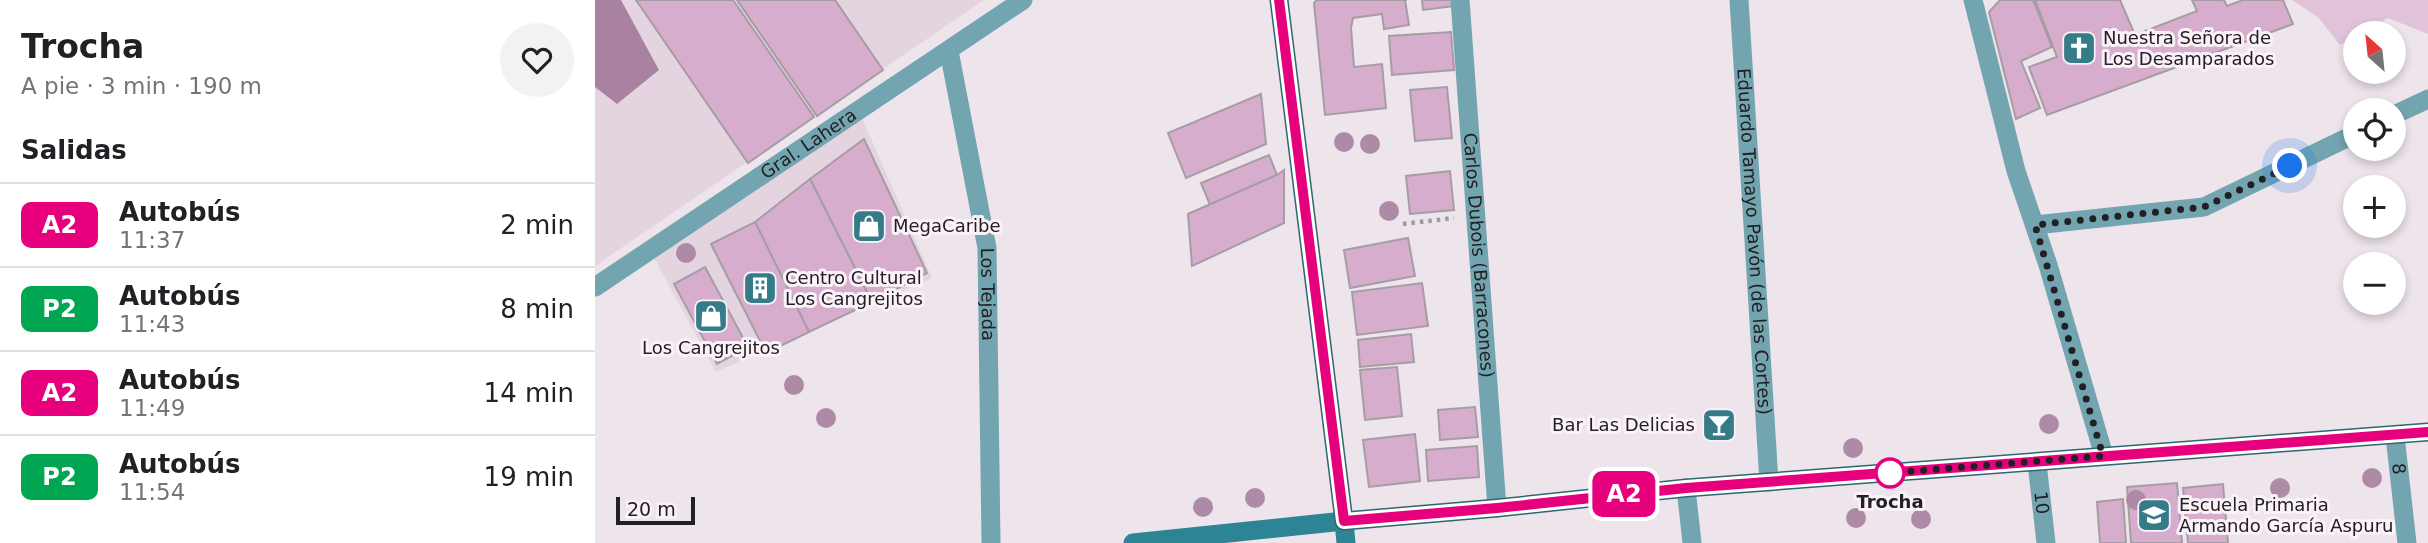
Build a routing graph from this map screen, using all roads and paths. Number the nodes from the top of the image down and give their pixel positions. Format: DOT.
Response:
graph roads {
  1 [pos="1023,0"];
  2 [pos="1279,0"];
  3 [pos="1460,0"];
  4 [pos="1739,0"];
  5 [pos="1973,0"];
  6 [pos="949,51"];
  7 [pos="2428,99"];
  8 [pos="2406,109"];
  9 [pos="2343,140"];
  10 [pos="1475,216"];
  11 [pos="1403,224"];
  12 [pos="2035,225"];
  13 [pos="595,286"];
  14 [pos="2428,432"];
  15 [pos="2395,436"];
  16 [pos="2103,456"];
  17 [pos="2037,463"];
  18 [pos="1769,482"];
  19 [pos="1686,488"];
  20 [pos="1497,508"];
  21 [pos="1344,521"];
  22 [pos="991,543"];
  23 [pos="1133,543"];
  24 [pos="1346,543"];
  25 [pos="1692,543"];
  26 [pos="2046,543"];
  27 [pos="2407,543"];
  1 -- 6 [label="street, Gral. Lahera"];
  2 -- 21 [label="main road"];
  3 -- 10 [label="street, Carlos Dubois (Barracones)"];
  4 -- 18 [label="street, Eduardo Tamayo Pavón (de las Cortes)"];
  5 -- 12 [label="street"];
  6 -- 13 [label="street, Gral. Lahera"];
  6 -- 22 [label="street, Los Tejada"];
  7 -- 8 [label="street"];
  9 -- 12 [label="street"];
  10 -- 11 [label="path"];
  10 -- 20 [label="street, Carlos Dubois (Barracones)"];
  12 -- 16 [label="street"];
  14 -- 15 [label="main road"];
  15 -- 16 [label="main road"];
  15 -- 27 [label="street, 8"];
  16 -- 17 [label="main road"];
  17 -- 18 [label="main road"];
  17 -- 26 [label="street, 10"];
  18 -- 19 [label="main road"];
  19 -- 20 [label="main road"];
  19 -- 25 [label="street"];
  20 -- 21 [label="main road"];
  21 -- 23 [label="main road"];
  21 -- 24 [label="main road"];
}
